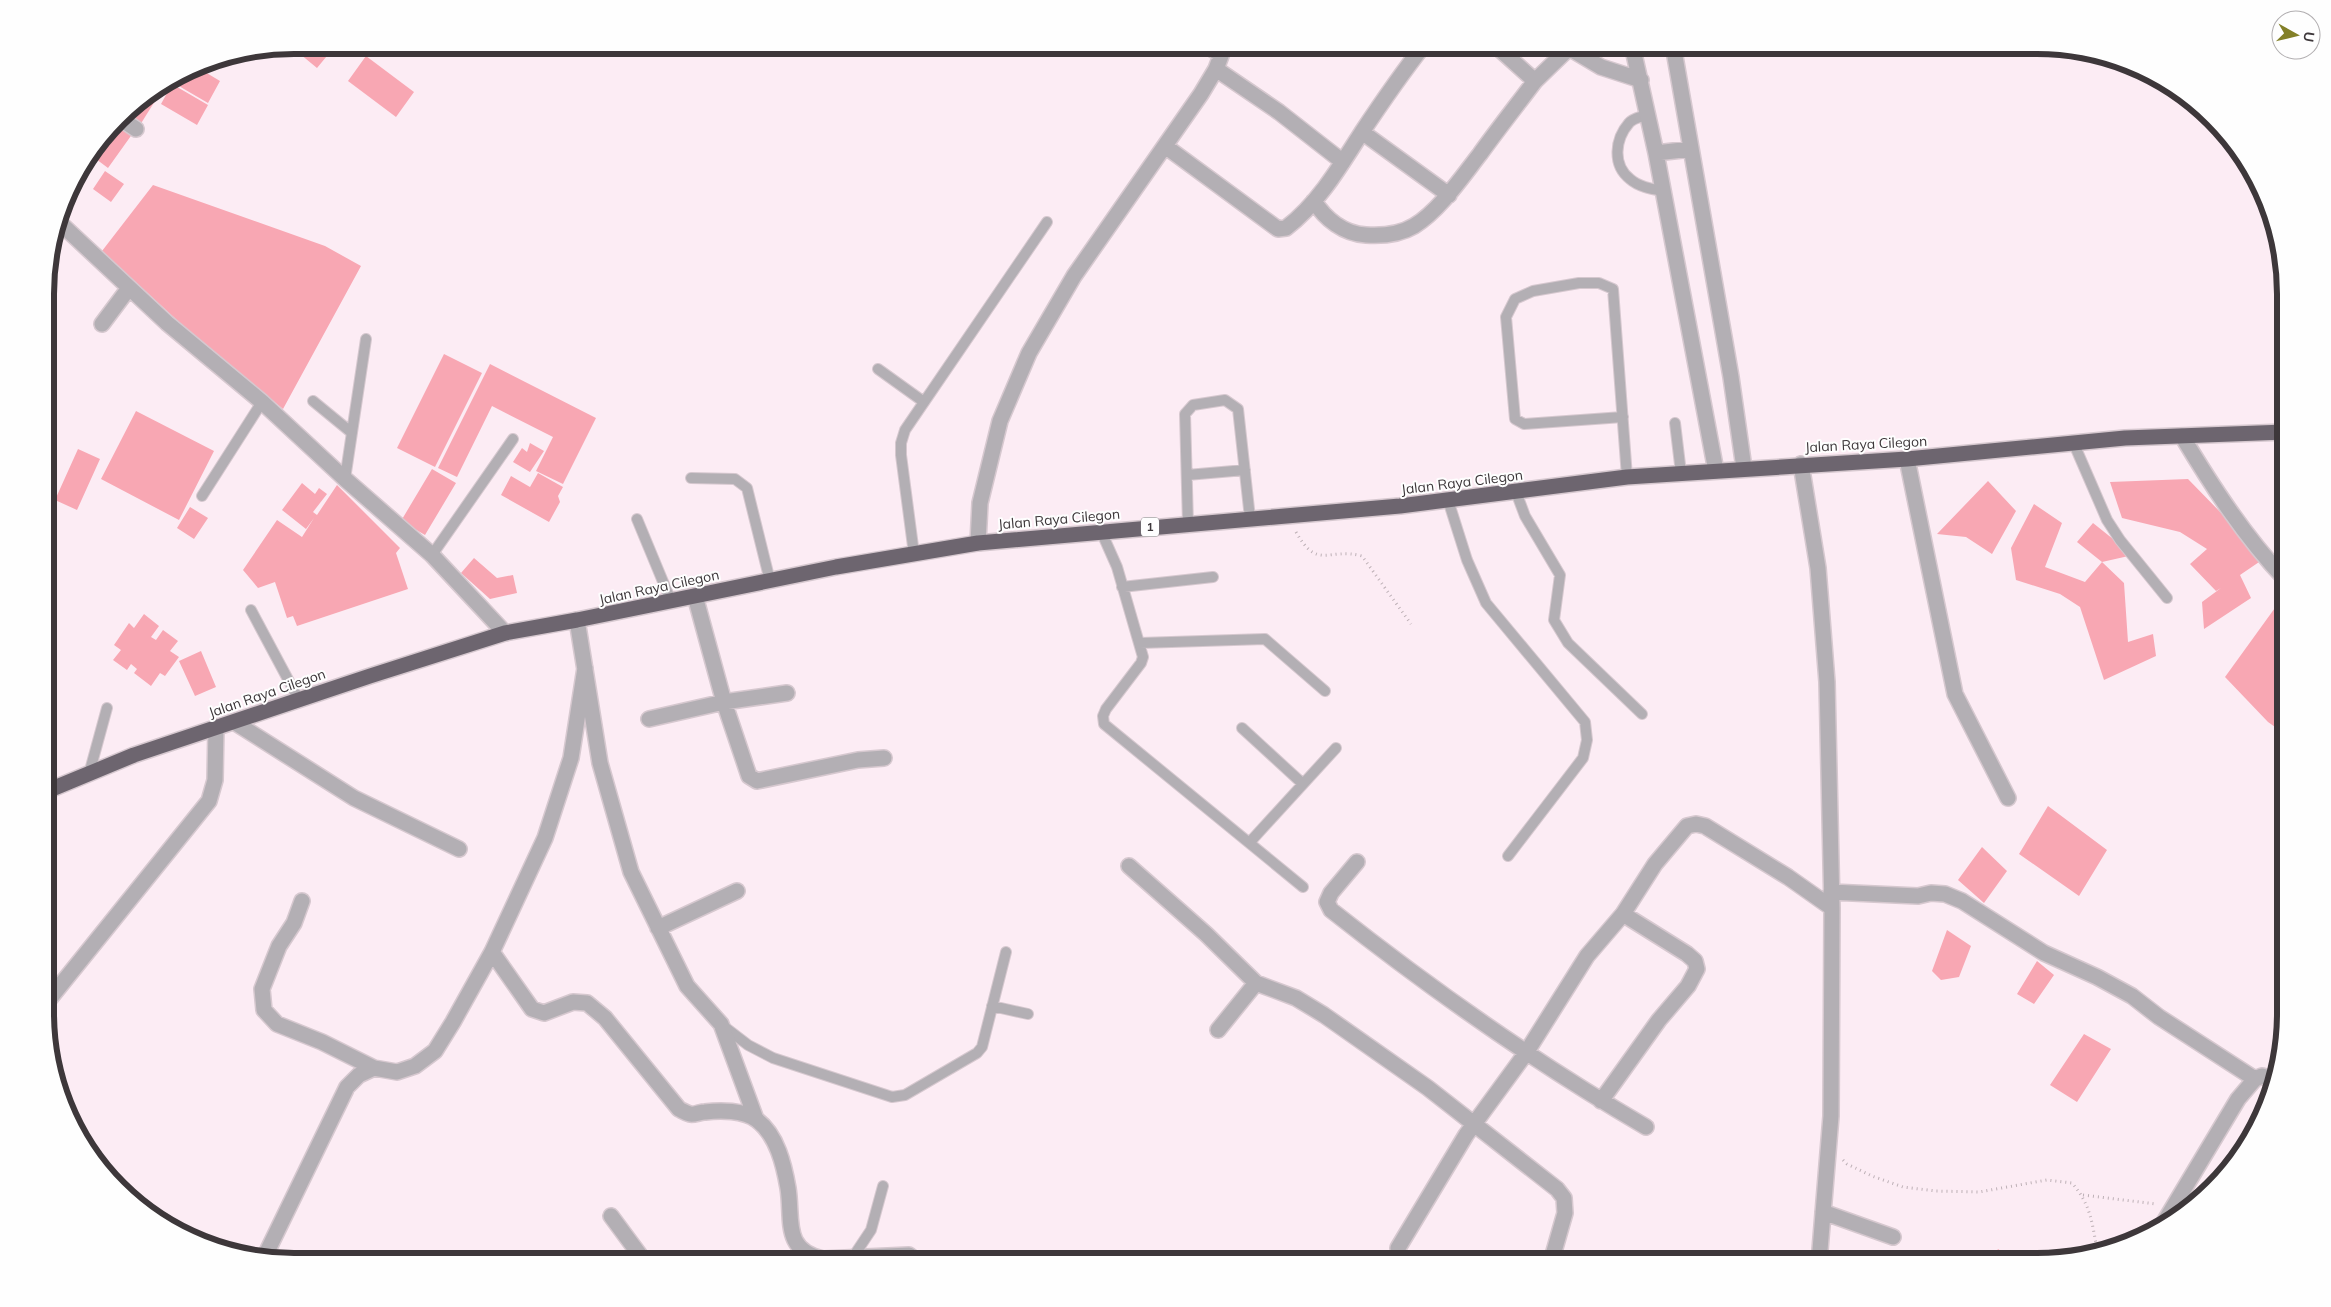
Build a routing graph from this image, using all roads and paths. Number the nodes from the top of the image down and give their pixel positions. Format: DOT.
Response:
graph roads {
  1 [pos="1222,54"];
  2 [pos="1417,54"];
  3 [pos="1505,54"];
  4 [pos="1560,54"];
  5 [pos="1578,54"];
  6 [pos="1634,54"];
  7 [pos="1675,54"];
  8 [pos="1216,69"];
  9 [pos="1641,80"];
  10 [pos="1535,81"];
  11 [pos="1646,115"];
  12 [pos="126,122"];
  13 [pos="136,129"];
  14 [pos="1362,132"];
  15 [pos="1165,146"];
  16 [pos="1691,149"];
  17 [pos="1656,153"];
  18 [pos="1343,162"];
  19 [pos="1663,191"];
  20 [pos="1449,195"];
  21 [pos="1314,201"];
  22 [pos="1047,222"];
  23 [pos="64,226"];
  24 [pos="130,288"];
  25 [pos="102,324"];
  26 [pos="366,339"];
  27 [pos="878,369"];
  28 [pos="313,401"];
  29 [pos="262,402"];
  30 [pos="924,402"];
  31 [pos="1623,417"];
  32 [pos="1675,423"];
  33 [pos="2277,432"];
  34 [pos="352,433"];
  35 [pos="2182,436"];
  36 [pos="514,439"];
  37 [pos="2074,444"];
  38 [pos="1907,458"];
  39 [pos="1801,464"];
  40 [pos="1744,468"];
  41 [pos="1245,470"];
  42 [pos="1716,471"];
  43 [pos="1681,473"];
  44 [pos="1187,475"];
  45 [pos="1627,477"];
  46 [pos="691,478"];
  47 [pos="345,479"];
  48 [pos="1516,492"];
  49 [pos="202,496"];
  50 [pos="1448,500"];
  51 [pos="1287,515"];
  52 [pos="1250,518"];
  53 [pos="637,519"];
  54 [pos="1188,524"];
  55 [pos="1101,531"];
  56 [pos="978,543"];
  57 [pos="914,554"];
  58 [pos="432,555"];
  59 [pos="2277,570"];
  60 [pos="1213,577"];
  61 [pos="770,581"];
  62 [pos="1122,587"];
  63 [pos="695,596"];
  64 [pos="2168,598"];
  65 [pos="671,601"];
  66 [pos="251,610"];
  67 [pos="577,620"];
  68 [pos="1411,624"];
  69 [pos="505,633"];
  70 [pos="1140,643"];
  71 [pos="585,668"];
  72 [pos="1325,691"];
  73 [pos="787,693"];
  74 [pos="299,700"];
  75 [pos="724,702"];
  76 [pos="107,708"];
  77 [pos="1642,714"];
  78 [pos="649,719"];
  79 [pos="234,722"];
  80 [pos="216,727"];
  81 [pos="1242,728"];
  82 [pos="1336,748"];
  83 [pos="884,758"];
  84 [pos="89,774"];
  85 [pos="1303,784"];
  86 [pos="54,786"];
  87 [pos="2008,798"];
  88 [pos="1250,842"];
  89 [pos="460,849"];
  90 [pos="1508,856"];
  91 [pos="1357,862"];
  92 [pos="1129,866"];
  93 [pos="1303,887"];
  94 [pos="737,892"];
  95 [pos="1832,892"];
  96 [pos="302,901"];
  97 [pos="1832,908"];
  98 [pos="1623,914"];
  99 [pos="658,928"];
  100 [pos="492,952"];
  101 [pos="1006,952"];
  102 [pos="1256,983"];
  103 [pos="54,993"];
  104 [pos="992,1006"];
  105 [pos="1028,1014"];
  106 [pos="721,1024"];
  107 [pos="1218,1030"];
  108 [pos="1526,1052"];
  109 [pos="374,1068"];
  110 [pos="2268,1078"];
  111 [pos="2255,1079"];
  112 [pos="1601,1101"];
  113 [pos="756,1119"];
  114 [pos="1474,1124"];
  115 [pos="1646,1127"];
  116 [pos="1829,1146"];
  117 [pos="883,1186"];
  118 [pos="2082,1195"];
  119 [pos="2174,1207"];
  120 [pos="1823,1212"];
  121 [pos="2170,1214"];
  122 [pos="611,1216"];
  123 [pos="1894,1237"];
  124 [pos="2096,1246"];
  125 [pos="1398,1248"];
  126 [pos="267,1252"];
  127 [pos="638,1253"];
  128 [pos="809,1253"];
  129 [pos="846,1253"];
  130 [pos="1553,1253"];
  131 [pos="1820,1253"];
  1 -- 8 [label="street"];
  2 -- 14 [label="street"];
  3 -- 10 [label="street"];
  4 -- 10 [label="street"];
  5 -- 9 [label="street"];
  6 -- 9 [label="street"];
  7 -- 16 [label="street"];
  8 -- 15 [label="street"];
  8 -- 18 [label="street"];
  9 -- 11 [label="street"];
  10 -- 20 [label="street"];
  11 -- 17 [label="street"];
  11 -- 19 [label="lane"];
  12 -- 13 [label="street"];
  14 -- 18 [label="street"];
  14 -- 20 [label="street"];
  15 -- 21 [label="street"];
  15 -- 56 [label="street"];
  16 -- 17 [label="street"];
  16 -- 40 [label="street"];
  17 -- 19 [label="street"];
  18 -- 21 [label="street"];
  19 -- 42 [label="street"];
  20 -- 21 [label="street"];
  22 -- 30 [label="lane"];
  23 -- 24 [label="street"];
  24 -- 25 [label="street"];
  24 -- 29 [label="street"];
  26 -- 34 [label="lane"];
  27 -- 30 [label="lane"];
  28 -- 34 [label="lane"];
  29 -- 47 [label="street"];
  29 -- 49 [label="lane"];
  30 -- 57 [label="lane"];
  31 -- 31 [label="lane"];
  31 -- 45 [label="lane"];
  32 -- 43 [label="lane"];
  33 -- 35 [label="highway, Jalan Raya Cilegon / 1"];
  34 -- 47 [label="lane"];
  35 -- 37 [label="highway, Jalan Raya Cilegon / 1"];
  35 -- 59 [label="street"];
  36 -- 58 [label="lane"];
  37 -- 38 [label="highway, Jalan Raya Cilegon / 1"];
  37 -- 64 [label="lane"];
  38 -- 39 [label="highway, Jalan Raya Cilegon / 1"];
  38 -- 87 [label="street"];
  39 -- 40 [label="highway, Jalan Raya Cilegon / 1"];
  39 -- 95 [label="street"];
  40 -- 42 [label="highway, Jalan Raya Cilegon / 1"];
  41 -- 44 [label="lane"];
  41 -- 44 [label="lane"];
  41 -- 52 [label="lane"];
  42 -- 43 [label="highway, Jalan Raya Cilegon / 1"];
  43 -- 45 [label="highway, Jalan Raya Cilegon / 1"];
  44 -- 54 [label="lane"];
  45 -- 48 [label="highway, Jalan Raya Cilegon / 1"];
  46 -- 61 [label="lane"];
  47 -- 58 [label="street"];
  48 -- 50 [label="highway, Jalan Raya Cilegon / 1"];
  48 -- 77 [label="lane"];
  50 -- 51 [label="highway, Jalan Raya Cilegon / 1"];
  50 -- 90 [label="lane"];
  51 -- 52 [label="highway, Jalan Raya Cilegon / 1"];
  51 -- 68 [label="path"];
  52 -- 54 [label="highway, Jalan Raya Cilegon / 1"];
  53 -- 65 [label="lane"];
  54 -- 55 [label="highway, Jalan Raya Cilegon / 1"];
  55 -- 56 [label="highway, Jalan Raya Cilegon / 1"];
  55 -- 62 [label="lane"];
  56 -- 57 [label="highway, Jalan Raya Cilegon / 1"];
  57 -- 61 [label="highway, Jalan Raya Cilegon / 1"];
  58 -- 69 [label="street"];
  60 -- 62 [label="lane"];
  61 -- 63 [label="highway, Jalan Raya Cilegon / 1"];
  62 -- 70 [label="lane"];
  63 -- 65 [label="highway, Jalan Raya Cilegon / 1"];
  63 -- 75 [label="street"];
  65 -- 67 [label="highway, Jalan Raya Cilegon / 1"];
  66 -- 74 [label="lane"];
  67 -- 69 [label="highway, Jalan Raya Cilegon / 1"];
  67 -- 71 [label="street"];
  69 -- 74 [label="highway, Jalan Raya Cilegon / 1"];
  70 -- 72 [label="lane"];
  70 -- 88 [label="lane"];
  71 -- 99 [label="street"];
  71 -- 100 [label="street"];
  73 -- 75 [label="street"];
  74 -- 79 [label="highway, Jalan Raya Cilegon / 1"];
  75 -- 78 [label="street"];
  75 -- 83 [label="street"];
  76 -- 84 [label="lane"];
  79 -- 80 [label="highway, Jalan Raya Cilegon / 1"];
  79 -- 89 [label="street"];
  80 -- 84 [label="highway, Jalan Raya Cilegon / 1"];
  80 -- 103 [label="street"];
  81 -- 85 [label="lane"];
  82 -- 85 [label="lane"];
  84 -- 86 [label="highway, Jalan Raya Cilegon / 1"];
  85 -- 88 [label="lane"];
  88 -- 93 [label="lane"];
  91 -- 108 [label="street"];
  92 -- 102 [label="street"];
  94 -- 99 [label="street"];
  95 -- 97 [label="street"];
  95 -- 111 [label="street"];
  96 -- 109 [label="street"];
  97 -- 98 [label="street"];
  97 -- 116 [label="street"];
  98 -- 108 [label="street"];
  98 -- 112 [label="street"];
  99 -- 106 [label="street"];
  100 -- 109 [label="street"];
  100 -- 113 [label="street"];
  101 -- 104 [label="lane"];
  102 -- 107 [label="street"];
  102 -- 114 [label="street"];
  104 -- 105 [label="lane"];
  104 -- 106 [label="lane"];
  106 -- 113 [label="street"];
  108 -- 112 [label="street"];
  108 -- 114 [label="street"];
  109 -- 126 [label="street"];
  110 -- 111 [label="street"];
  111 -- 119 [label="street"];
  112 -- 115 [label="street"];
  113 -- 128 [label="street"];
  114 -- 125 [label="street"];
  114 -- 130 [label="street"];
  116 -- 118 [label="path"];
  116 -- 120 [label="street"];
  117 -- 129 [label="lane"];
  118 -- 119 [label="path"];
  118 -- 124 [label="path"];
  119 -- 121 [label="street"];
  120 -- 123 [label="street"];
  120 -- 131 [label="street"];
  122 -- 127 [label="street"];
}
